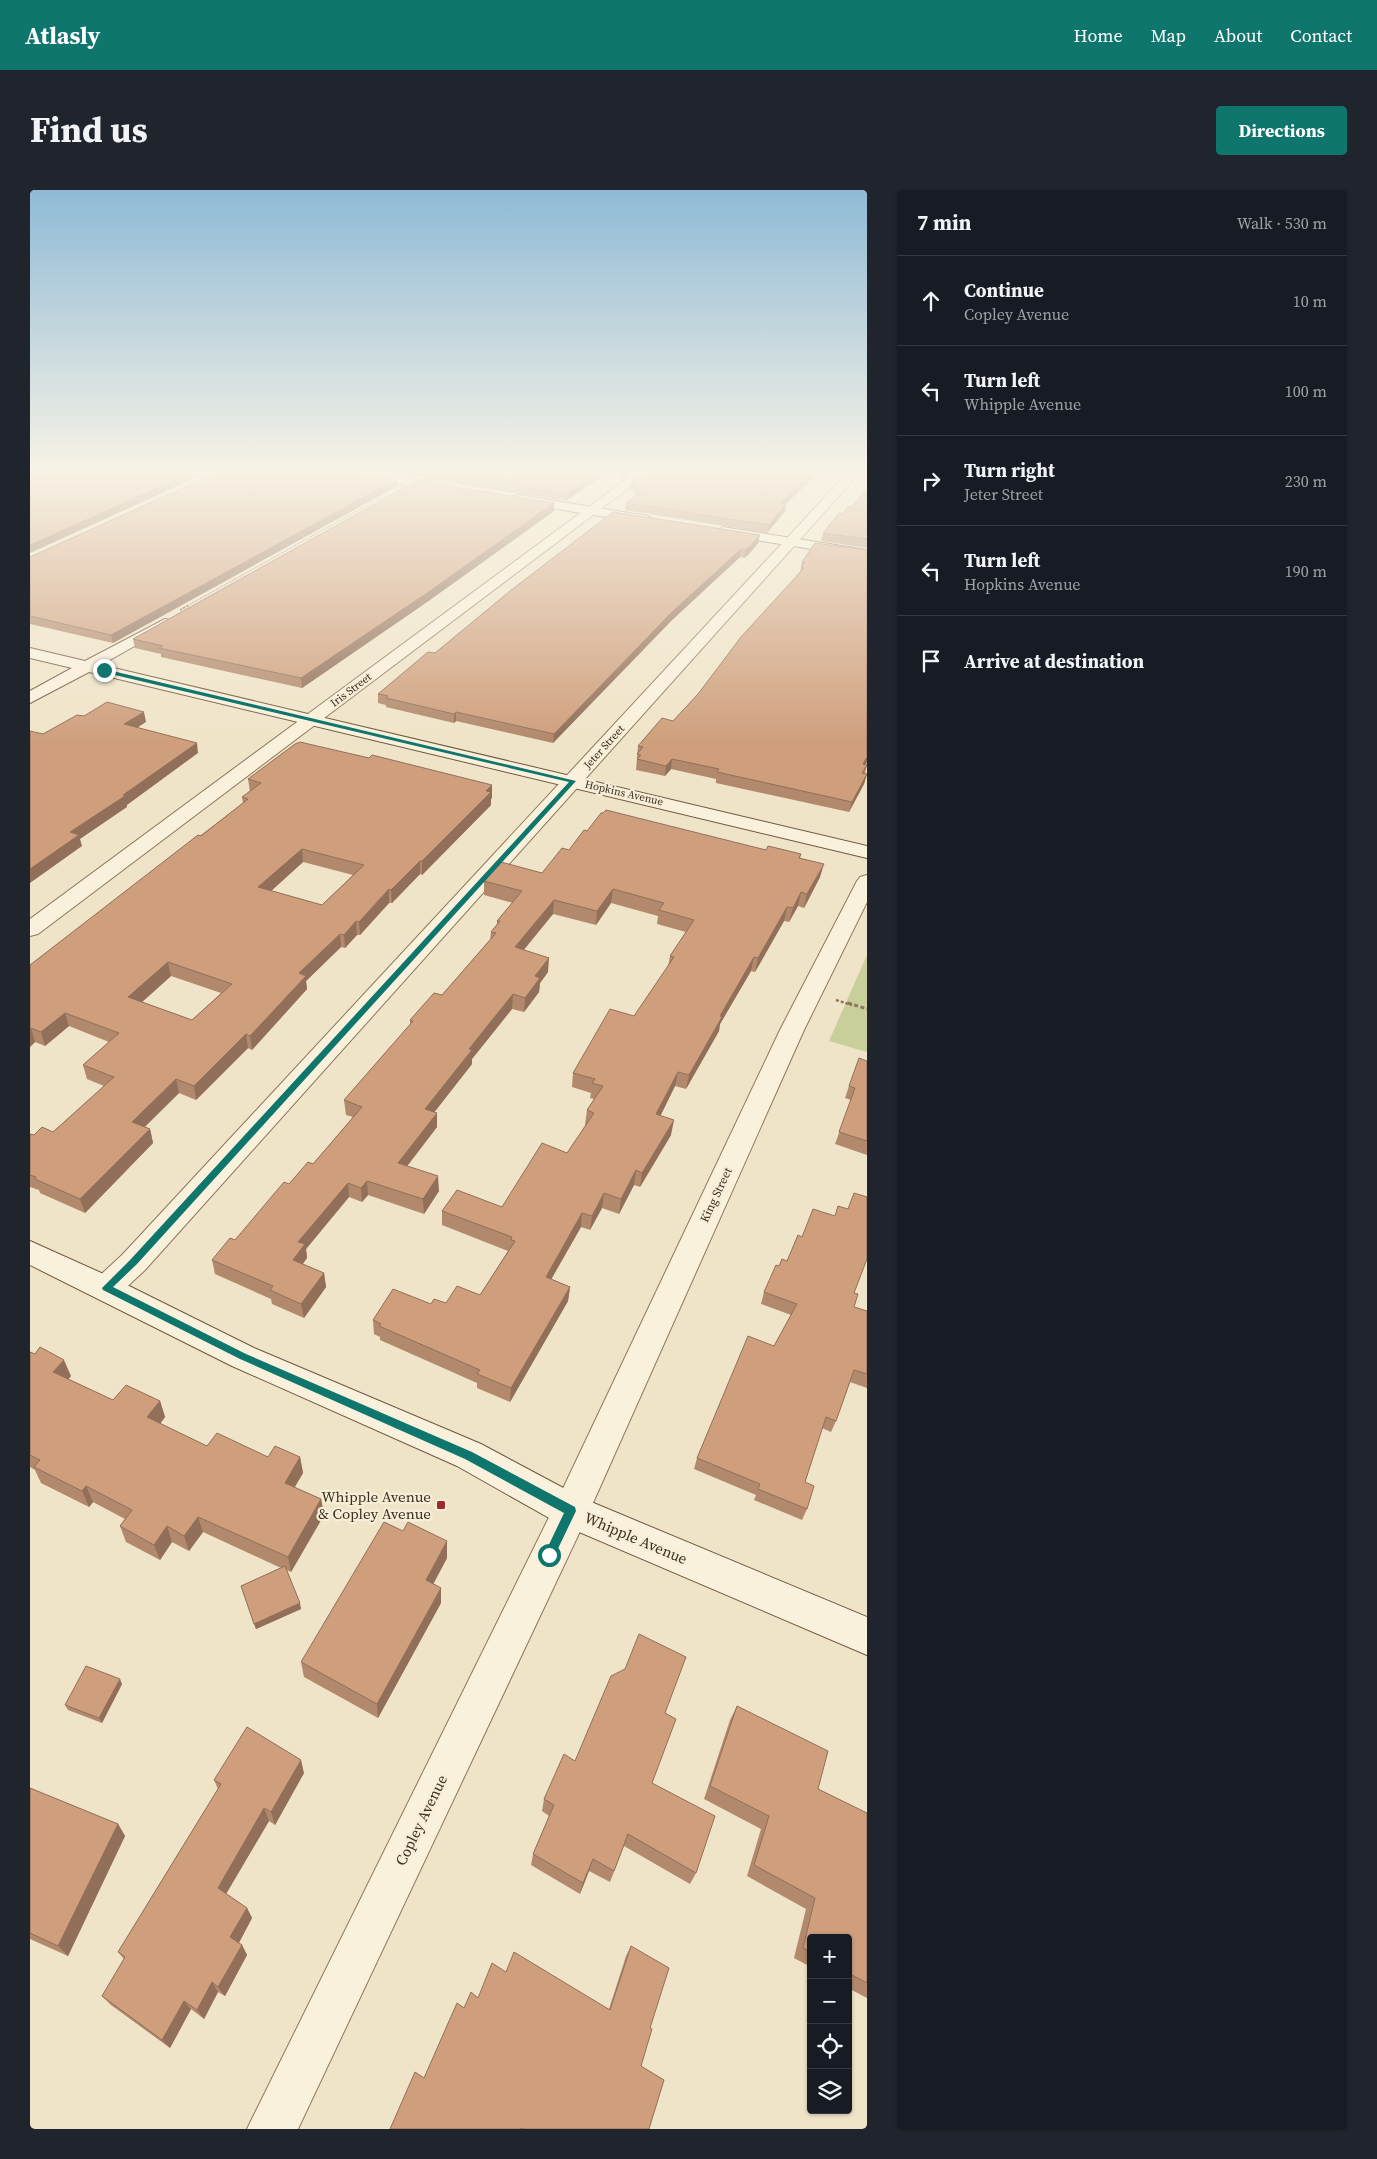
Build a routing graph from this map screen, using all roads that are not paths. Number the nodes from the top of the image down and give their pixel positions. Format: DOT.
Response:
graph roads {
  1 [pos="527,559"];
  2 [pos="775,559"];
  3 [pos="175,615"];
  4 [pos="30,653"];
  5 [pos="87,666"];
  6 [pos="30,698"];
  7 [pos="311,720"];
  8 [pos="573,781"];
  9 [pos="867,852"];
  10 [pos="867,882"];
  11 [pos="30,929"];
  12 [pos="30,1252"];
  13 [pos="106,1288"];
  14 [pos="571,1511"];
  15 [pos="867,1636"];
  16 [pos="272,2129"];
  1 -- 7 [label="street, Iris Street"];
  2 -- 8 [label="street, Jeter Street"];
  3 -- 5 [label="street"];
  4 -- 5 [label="street, Hopkins Avenue"];
  5 -- 6 [label="street"];
  5 -- 7 [label="street, Hopkins Avenue"];
  7 -- 8 [label="street, Hopkins Avenue"];
  7 -- 11 [label="street, Iris Street"];
  8 -- 9 [label="street, Hopkins Avenue"];
  8 -- 13 [label="street, Jeter Street"];
  10 -- 14 [label="street, King Street"];
  12 -- 13 [label="street, Whipple Avenue"];
  13 -- 14 [label="street, Whipple Avenue"];
  14 -- 15 [label="street, Whipple Avenue"];
  14 -- 16 [label="street, Copley Avenue"];
}
